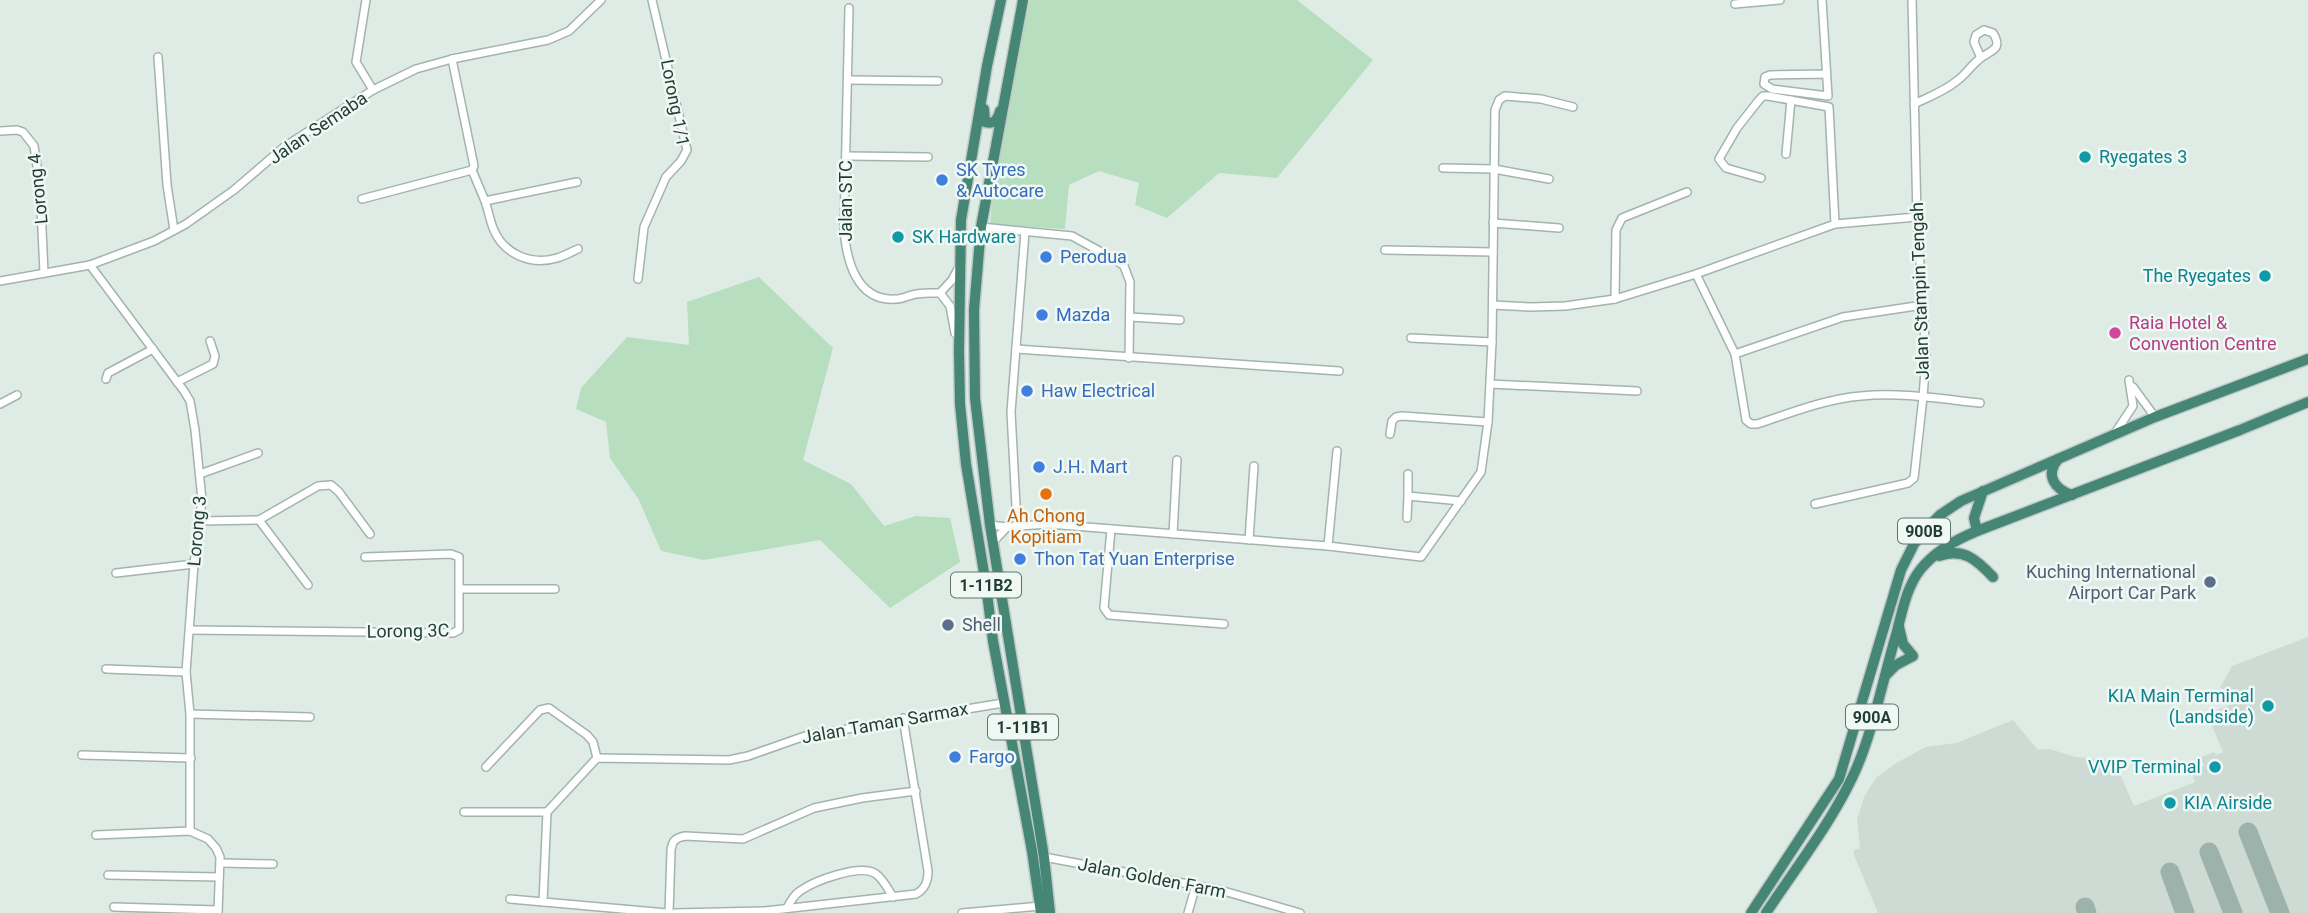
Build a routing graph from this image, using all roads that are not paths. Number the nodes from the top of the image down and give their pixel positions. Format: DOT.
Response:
graph roads {
  1 [pos="366,0"];
  2 [pos="601,0"];
  3 [pos="652,0"];
  4 [pos="1001,0"];
  5 [pos="1023,0"];
  6 [pos="1780,0"];
  7 [pos="1822,0"];
  8 [pos="1912,0"];
  9 [pos="1735,4"];
  10 [pos="849,8"];
  11 [pos="158,57"];
  12 [pos="1981,58"];
  13 [pos="452,59"];
  14 [pos="987,65"];
  15 [pos="1011,71"];
  16 [pos="1826,74"];
  17 [pos="848,80"];
  18 [pos="938,81"];
  19 [pos="373,90"];
  20 [pos="1791,100"];
  21 [pos="1914,104"];
  22 [pos="1573,107"];
  23 [pos="0,131"];
  24 [pos="1786,153"];
  25 [pos="846,156"];
  26 [pos="928,157"];
  27 [pos="1443,168"];
  28 [pos="1493,169"];
  29 [pos="472,170"];
  30 [pos="1761,178"];
  31 [pos="1549,179"];
  32 [pos="577,182"];
  33 [pos="1687,192"];
  34 [pos="362,199"];
  35 [pos="485,201"];
  36 [pos="1917,217"];
  37 [pos="1493,222"];
  38 [pos="1835,224"];
  39 [pos="981,227"];
  40 [pos="1559,228"];
  41 [pos="174,230"];
  42 [pos="1025,232"];
  43 [pos="578,249"];
  44 [pos="1385,250"];
  45 [pos="1493,253"];
  46 [pos="960,255"];
  47 [pos="90,265"];
  48 [pos="44,273"];
  49 [pos="1696,274"];
  50 [pos="638,279"];
  51 [pos="0,281"];
  52 [pos="940,293"];
  53 [pos="1615,299"];
  54 [pos="1493,305"];
  55 [pos="1923,305"];
  56 [pos="1130,317"];
  57 [pos="1180,320"];
  58 [pos="1411,338"];
  59 [pos="210,341"];
  60 [pos="1492,342"];
  61 [pos="153,349"];
  62 [pos="1016,349"];
  63 [pos="959,352"];
  64 [pos="1734,354"];
  65 [pos="1129,358"];
  66 [pos="2308,359"];
  67 [pos="1339,371"];
  68 [pos="106,379"];
  69 [pos="177,382"];
  70 [pos="1490,384"];
  71 [pos="1637,391"];
  72 [pos="17,395"];
  73 [pos="1923,397"];
  74 [pos="2308,402"];
  75 [pos="1980,403"];
  76 [pos="0,404"];
  77 [pos="2155,417"];
  78 [pos="1488,422"];
  79 [pos="1390,434"];
  80 [pos="2114,435"];
  81 [pos="1337,451"];
  82 [pos="258,453"];
  83 [pos="2059,458"];
  84 [pos="1177,460"];
  85 [pos="1254,466"];
  86 [pos="200,474"];
  87 [pos="1408,474"];
  88 [pos="1983,491"];
  89 [pos="2072,495"];
  90 [pos="1408,496"];
  91 [pos="1461,501"];
  92 [pos="1815,504"];
  93 [pos="1407,518"];
  94 [pos="200,520"];
  95 [pos="259,520"];
  96 [pos="990,525"];
  97 [pos="1017,525"];
  98 [pos="1007,527"];
  99 [pos="1111,529"];
  100 [pos="1977,531"];
  101 [pos="370,534"];
  102 [pos="1172,534"];
  103 [pos="1249,540"];
  104 [pos="993,542"];
  105 [pos="1328,546"];
  106 [pos="365,557"];
  107 [pos="1930,559"];
  108 [pos="194,564"];
  109 [pos="116,573"];
  110 [pos="1993,577"];
  111 [pos="308,585"];
  112 [pos="460,589"];
  113 [pos="555,589"];
  114 [pos="1224,624"];
  115 [pos="1898,624"];
  116 [pos="190,630"];
  117 [pos="106,668"];
  118 [pos="187,672"];
  119 [pos="1884,677"];
  120 [pos="1003,703"];
  121 [pos="191,714"];
  122 [pos="310,717"];
  123 [pos="903,718"];
  124 [pos="82,755"];
  125 [pos="191,758"];
  126 [pos="597,758"];
  127 [pos="486,767"];
  128 [pos="916,791"];
  129 [pos="464,812"];
  130 [pos="547,812"];
  131 [pos="190,831"];
  132 [pos="96,835"];
  133 [pos="1044,857"];
  134 [pos="221,863"];
  135 [pos="273,864"];
  136 [pos="108,874"];
  137 [pos="219,877"];
  138 [pos="1196,885"];
  139 [pos="893,897"];
  140 [pos="510,899"];
  141 [pos="543,902"];
  142 [pos="114,907"];
  143 [pos="787,908"];
  144 [pos="146,910"];
  145 [pos="218,911"];
  146 [pos="1045,911"];
  147 [pos="765,912"];
  148 [pos="668,913"];
  149 [pos="676,913"];
  150 [pos="961,913"];
  151 [pos="1188,913"];
  152 [pos="1300,913"];
  153 [pos="1751,913"];
  154 [pos="1766,913"];
  1 -- 19 [label="street"];
  2 -- 13 [label="street, Jalan Semaba"];
  3 -- 50 [label="street, Lorong 1/1"];
  4 -- 14 [label="highway, 1-11B2"];
  5 -- 15 [label="highway, 1-11B1"];
  6 -- 9 [label="street"];
  7 -- 16 [label="street"];
  8 -- 21 [label="street, Jalan Stampin Tengah"];
  10 -- 17 [label="street, Jalan STC"];
  11 -- 41 [label="street"];
  12 -- 21 [label="street"];
  13 -- 19 [label="street, Jalan Semaba"];
  13 -- 29 [label="street"];
  14 -- 15 [label="highway"];
  14 -- 46 [label="highway, 1-11B2"];
  15 -- 39 [label="highway, 1-11B1"];
  16 -- 16 [label="street"];
  17 -- 18 [label="street"];
  17 -- 25 [label="street, Jalan STC"];
  19 -- 41 [label="street, Jalan Semaba"];
  20 -- 24 [label="street"];
  20 -- 30 [label="street"];
  20 -- 38 [label="street"];
  21 -- 36 [label="street, Jalan Stampin Tengah"];
  22 -- 28 [label="street"];
  23 -- 48 [label="street, Lorong 4"];
  25 -- 26 [label="street"];
  25 -- 52 [label="street, Jalan STC"];
  27 -- 28 [label="street"];
  28 -- 31 [label="street"];
  28 -- 37 [label="street"];
  29 -- 34 [label="street"];
  29 -- 35 [label="street"];
  32 -- 35 [label="street"];
  33 -- 53 [label="street"];
  35 -- 43 [label="street"];
  36 -- 38 [label="street"];
  36 -- 55 [label="street, Jalan Stampin Tengah"];
  37 -- 40 [label="street"];
  37 -- 45 [label="street"];
  38 -- 49 [label="street"];
  39 -- 42 [label="street"];
  39 -- 96 [label="highway, 1-11B1"];
  41 -- 47 [label="street, Jalan Semaba"];
  42 -- 56 [label="street"];
  42 -- 62 [label="street"];
  44 -- 45 [label="street"];
  45 -- 54 [label="street"];
  46 -- 52 [label="street"];
  46 -- 63 [label="highway, 1-11B2"];
  47 -- 48 [label="street, Jalan Semaba"];
  47 -- 61 [label="street, Lorong 3"];
  48 -- 51 [label="street, Jalan Semaba"];
  49 -- 53 [label="street"];
  49 -- 64 [label="street"];
  52 -- 63 [label="street"];
  53 -- 54 [label="street"];
  54 -- 60 [label="street"];
  55 -- 64 [label="street"];
  55 -- 73 [label="street, Jalan Stampin Tengah"];
  56 -- 57 [label="street"];
  56 -- 65 [label="street"];
  58 -- 60 [label="street"];
  59 -- 69 [label="street"];
  60 -- 70 [label="street"];
  61 -- 68 [label="street"];
  61 -- 69 [label="street, Lorong 3"];
  62 -- 65 [label="street"];
  62 -- 97 [label="street"];
  63 -- 120 [label="highway, 1-11B2"];
  64 -- 73 [label="street"];
  65 -- 67 [label="street"];
  66 -- 77 [label="highway, 900B"];
  69 -- 86 [label="street, Lorong 3"];
  70 -- 71 [label="street"];
  70 -- 78 [label="street"];
  72 -- 76 [label="street"];
  73 -- 75 [label="street"];
  73 -- 92 [label="street, Jalan Stampin Tengah"];
  74 -- 89 [label="highway, 900A"];
  77 -- 80 [label="highway, 900B"];
  77 -- 80 [label="street"];
  78 -- 79 [label="street"];
  78 -- 91 [label="street"];
  80 -- 83 [label="highway, 900B"];
  81 -- 105 [label="street"];
  82 -- 86 [label="street"];
  83 -- 88 [label="highway, 900B"];
  83 -- 89 [label="highway"];
  84 -- 102 [label="street"];
  85 -- 103 [label="street"];
  86 -- 94 [label="street, Lorong 3"];
  87 -- 90 [label="street"];
  88 -- 100 [label="highway"];
  88 -- 153 [label="highway, 900B"];
  89 -- 100 [label="highway, 900A"];
  90 -- 91 [label="street"];
  90 -- 93 [label="street"];
  91 -- 105 [label="street"];
  94 -- 95 [label="street"];
  94 -- 108 [label="street, Lorong 3"];
  95 -- 101 [label="street"];
  95 -- 111 [label="street"];
  96 -- 98 [label="street"];
  96 -- 104 [label="highway, 1-11B1"];
  97 -- 98 [label="street"];
  97 -- 99 [label="street"];
  98 -- 104 [label="street"];
  99 -- 102 [label="street"];
  99 -- 114 [label="street"];
  100 -- 107 [label="highway, 900A"];
  102 -- 103 [label="street"];
  103 -- 105 [label="street"];
  104 -- 133 [label="highway, 1-11B1"];
  106 -- 112 [label="street, Lorong 3C"];
  107 -- 110 [label="highway"];
  107 -- 115 [label="highway, 900A"];
  108 -- 109 [label="street"];
  108 -- 116 [label="street, Lorong 3"];
  112 -- 113 [label="street"];
  112 -- 116 [label="street, Lorong 3C"];
  115 -- 119 [label="highway, 900A"];
  115 -- 119 [label="highway"];
  116 -- 118 [label="street, Lorong 3"];
  117 -- 118 [label="street"];
  118 -- 121 [label="street, Lorong 3"];
  119 -- 154 [label="highway, 900A"];
  120 -- 123 [label="street, Jalan Taman Sarmax"];
  120 -- 146 [label="highway, 1-11B2"];
  121 -- 122 [label="street"];
  121 -- 125 [label="street, Lorong 3"];
  123 -- 126 [label="street, Jalan Taman Sarmax"];
  123 -- 128 [label="street"];
  124 -- 125 [label="street"];
  125 -- 131 [label="street, Lorong 3"];
  126 -- 127 [label="street"];
  126 -- 130 [label="street"];
  128 -- 139 [label="street"];
  128 -- 148 [label="street"];
  129 -- 130 [label="street"];
  130 -- 141 [label="street"];
  131 -- 132 [label="street"];
  131 -- 134 [label="street"];
  133 -- 138 [label="street, Jalan Golden Farm"];
  133 -- 146 [label="highway, 1-11B1"];
  134 -- 135 [label="street"];
  134 -- 137 [label="street"];
  136 -- 137 [label="street"];
  137 -- 145 [label="street"];
  138 -- 151 [label="street"];
  138 -- 152 [label="street, Jalan Golden Farm"];
  139 -- 143 [label="street"];
  139 -- 143 [label="street"];
  140 -- 141 [label="street"];
  141 -- 148 [label="street"];
  142 -- 144 [label="street"];
  143 -- 147 [label="street"];
  144 -- 145 [label="street"];
  146 -- 150 [label="street"];
  147 -- 149 [label="street"];
}
